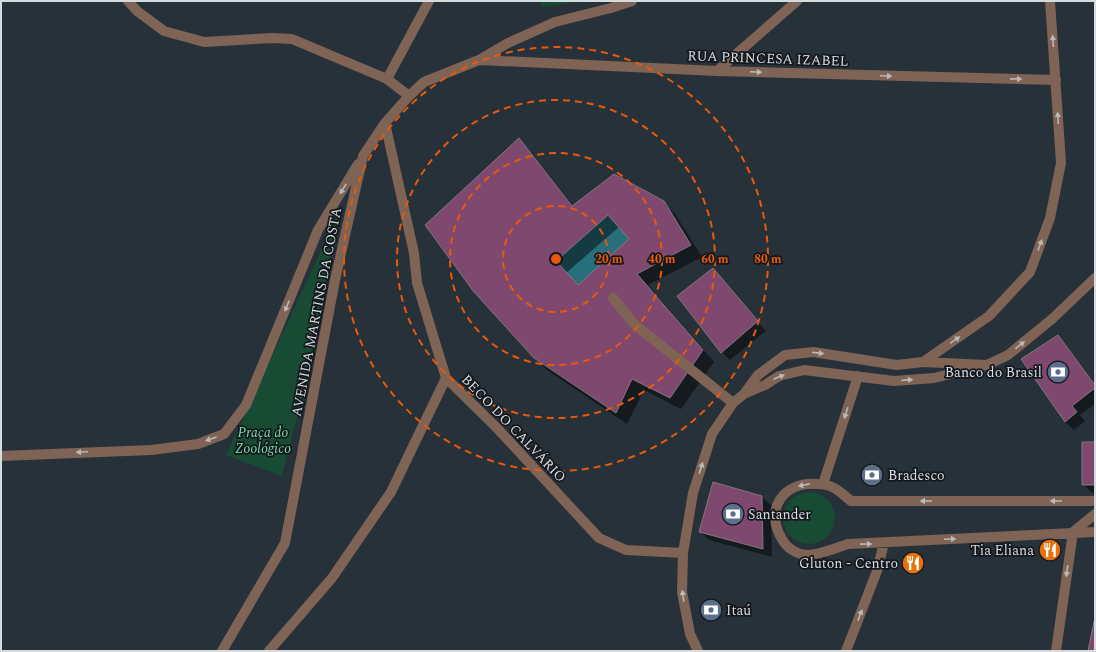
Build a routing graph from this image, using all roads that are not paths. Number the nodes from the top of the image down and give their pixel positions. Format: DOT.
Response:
graph roads {
  1 [pos="128,1"];
  2 [pos="429,1"];
  3 [pos="632,1"];
  4 [pos="797,1"];
  5 [pos="1050,1"];
  6 [pos="479,60"];
  7 [pos="717,71"];
  8 [pos="387,79"];
  9 [pos="1056,80"];
  10 [pos="409,96"];
  11 [pos="385,123"];
  12 [pos="363,156"];
  13 [pos="1095,278"];
  14 [pos="613,298"];
  15 [pos="923,362"];
  16 [pos="987,365"];
  17 [pos="858,376"];
  18 [pos="446,378"];
  19 [pos="744,394"];
  20 [pos="733,403"];
  21 [pos="1,456"];
  22 [pos="823,484"];
  23 [pos="1095,501"];
  24 [pos="1095,514"];
  25 [pos="1073,532"];
  26 [pos="1095,532"];
  27 [pos="884,543"];
  28 [pos="683,553"];
  29 [pos="222,651"];
  30 [pos="269,651"];
  31 [pos="698,651"];
  32 [pos="846,651"];
  33 [pos="1056,651"];
  1 -- 8 [label="street"];
  2 -- 8 [label="street"];
  3 -- 6 [label="street, AVENIDA MARTINS DA COSTA"];
  4 -- 7 [label="street"];
  9 -- 5 [label="street, one-way"];
  6 -- 7 [label="street, RUA PRINCESA IZABEL"];
  6 -- 10 [label="street, AVENIDA MARTINS DA COSTA"];
  7 -- 9 [label="street, RUA PRINCESA IZABEL, one-way"];
  8 -- 10 [label="street"];
  15 -- 9 [label="street, one-way"];
  10 -- 11 [label="street, AVENIDA MARTINS DA COSTA"];
  11 -- 12 [label="street, AVENIDA MARTINS DA COSTA"];
  11 -- 18 [label="street, BECO DO CALVÁRIO"];
  12 -- 21 [label="street, one-way"];
  12 -- 29 [label="street, AVENIDA MARTINS DA COSTA"];
  16 -- 13 [label="street, one-way"];
  14 -- 20 [label="street"];
  15 -- 16 [label="street"];
  19 -- 15 [label="street, one-way"];
  17 -- 16 [label="street, one-way"];
  19 -- 17 [label="street, one-way"];
  17 -- 22 [label="street, one-way"];
  18 -- 28 [label="street, BECO DO CALVÁRIO"];
  18 -- 30 [label="street"];
  19 -- 20 [label="street"];
  28 -- 20 [label="street, one-way"];
  23 -- 22 [label="street, one-way"];
  22 -- 27 [label="street, one-way"];
  24 -- 25 [label="street"];
  25 -- 26 [label="street"];
  27 -- 25 [label="street, one-way"];
  25 -- 33 [label="street, one-way"];
  32 -- 27 [label="street, one-way"];
  31 -- 28 [label="street, one-way"];
}
